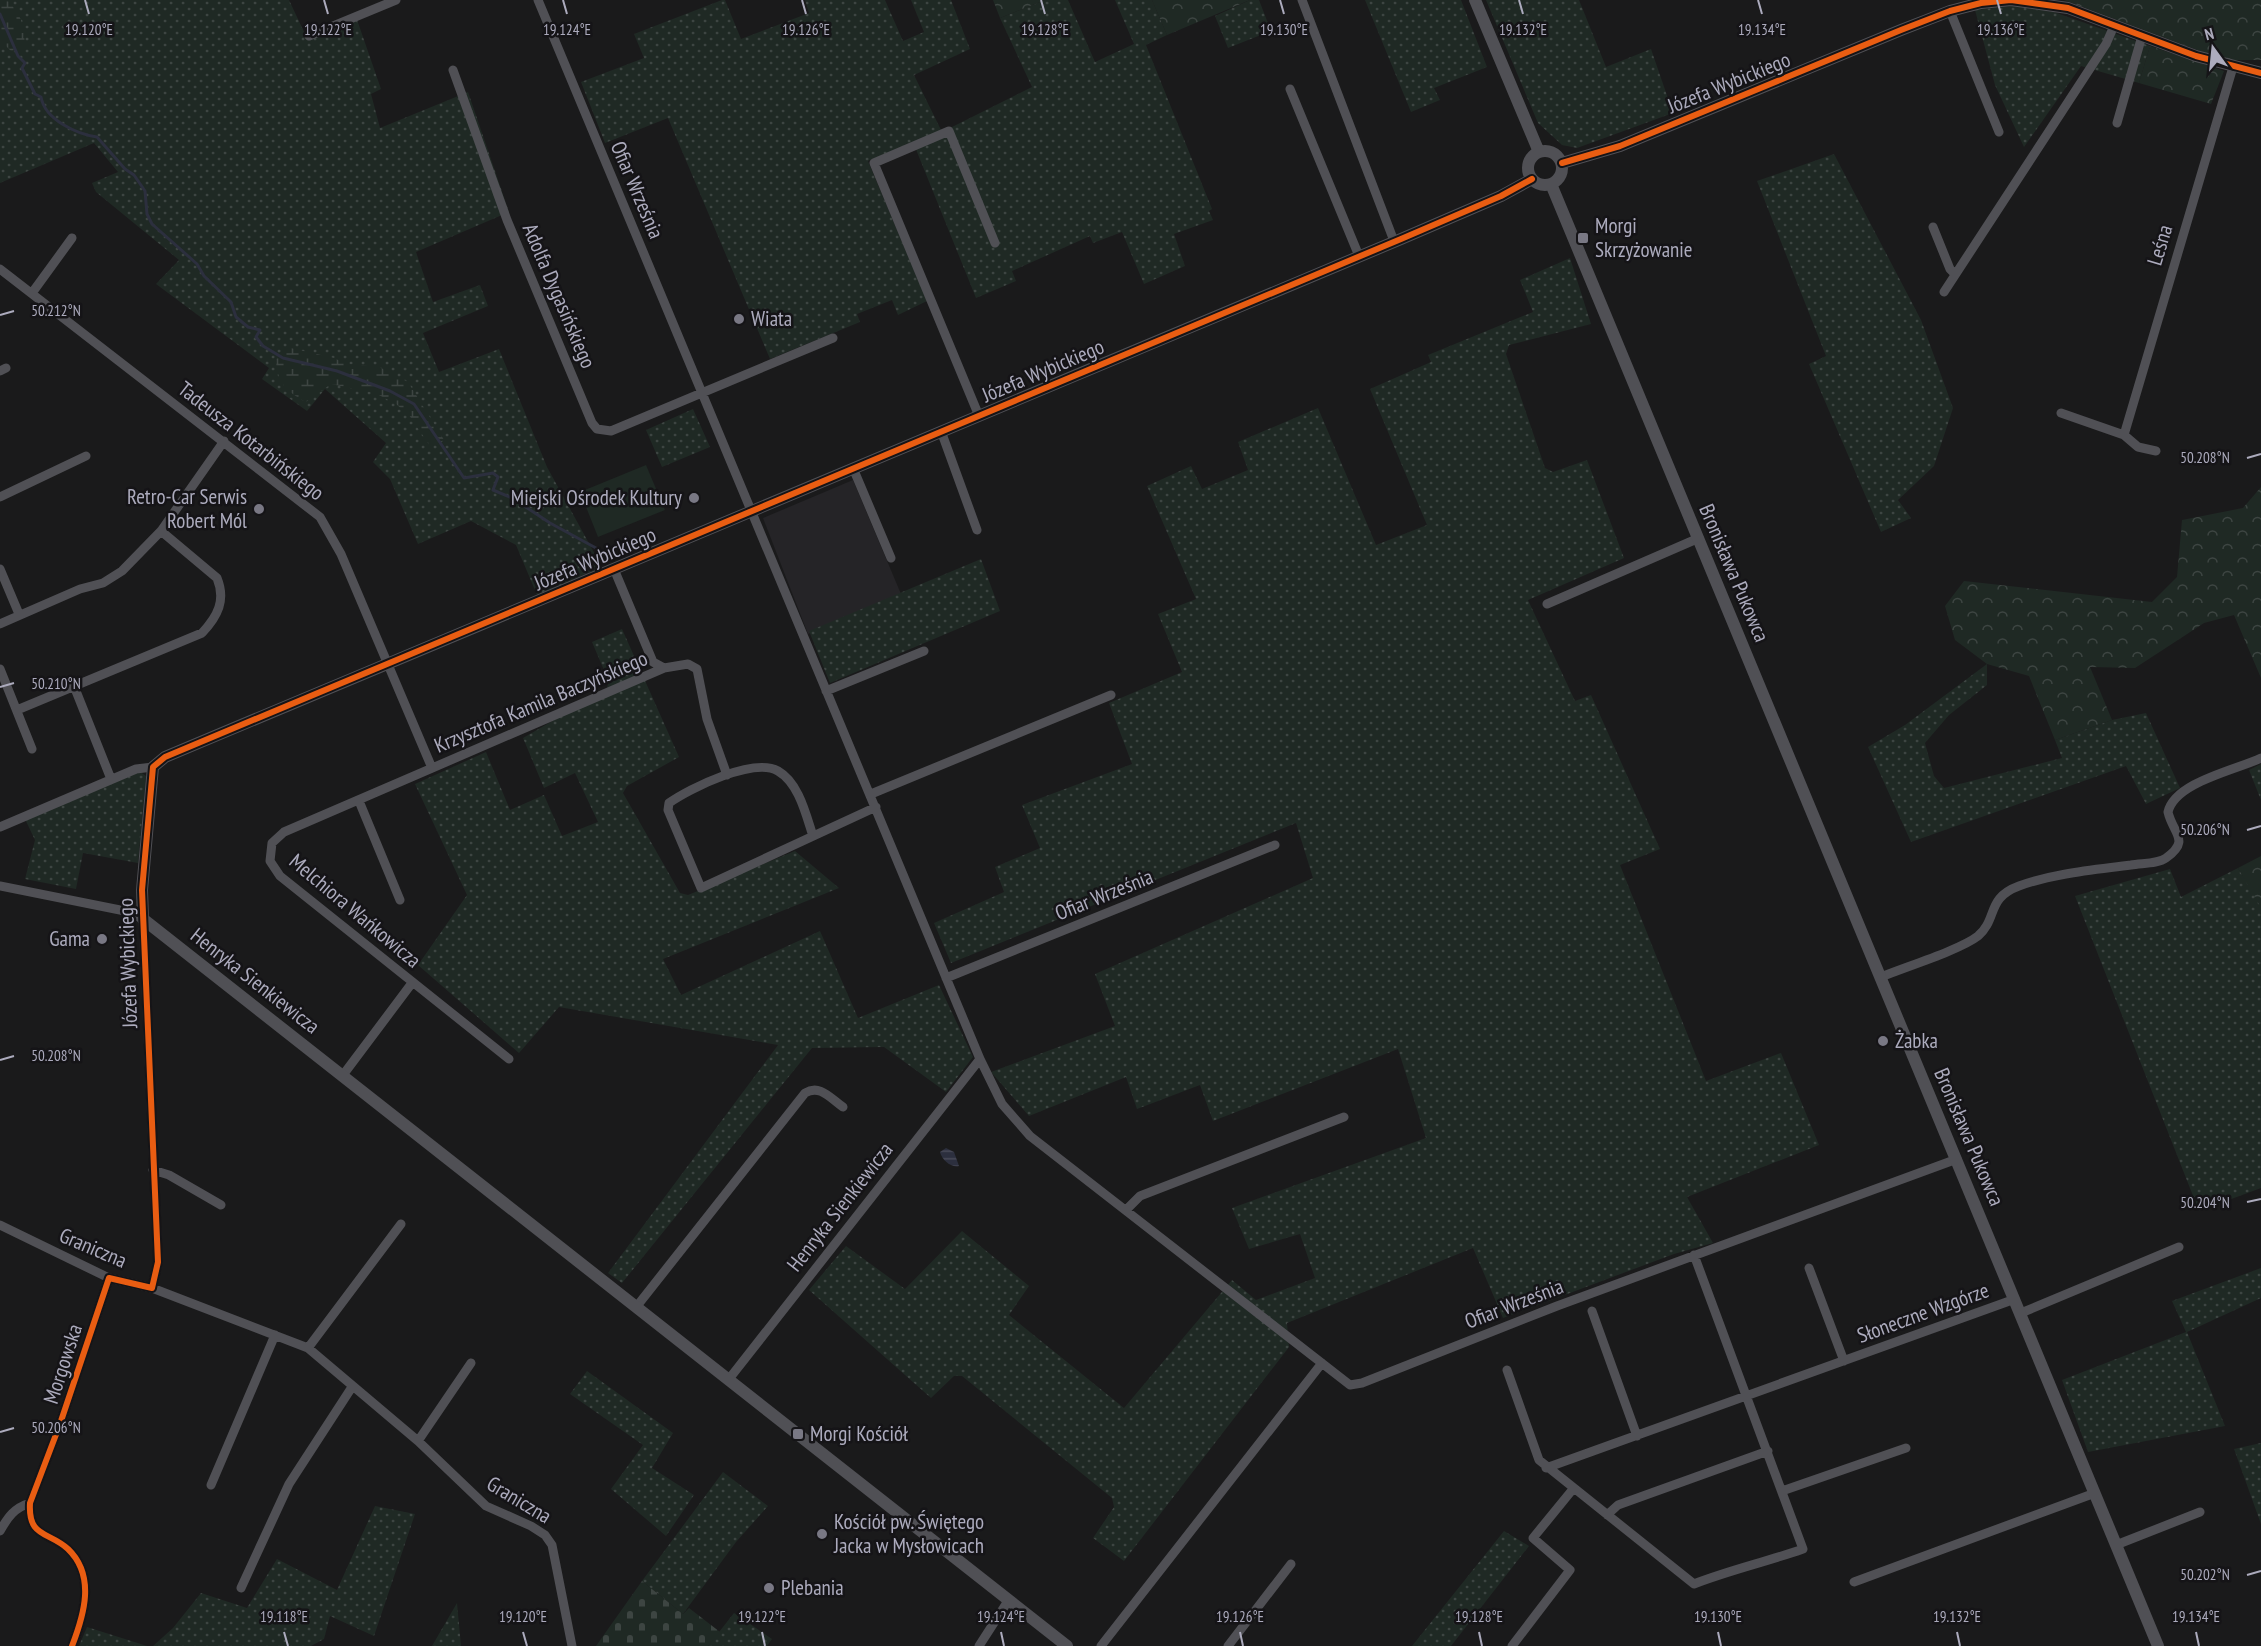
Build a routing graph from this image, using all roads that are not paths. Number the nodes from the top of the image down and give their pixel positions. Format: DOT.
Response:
graph roads {
  1 [pos="396,0"];
  2 [pos="538,0"];
  3 [pos="1302,0"];
  4 [pos="1475,0"];
  5 [pos="2011,0"];
  6 [pos="1950,11"];
  7 [pos="2114,26"];
  8 [pos="309,36"];
  9 [pos="2142,36"];
  10 [pos="2233,68"];
  11 [pos="453,70"];
  12 [pos="2261,73"];
  13 [pos="1290,89"];
  14 [pos="2117,123"];
  15 [pos="2000,132"];
  16 [pos="1539,153"];
  17 [pos="1562,163"];
  18 [pos="1532,179"];
  19 [pos="1551,184"];
  20 [pos="1933,227"];
  21 [pos="72,238"];
  22 [pos="1394,241"];
  23 [pos="995,243"];
  24 [pos="1359,256"];
  25 [pos="0,269"];
  26 [pos="1955,274"];
  27 [pos="1944,292"];
  28 [pos="32,293"];
  29 [pos="834,338"];
  30 [pos="702,393"];
  31 [pos="2061,413"];
  32 [pos="979,416"];
  33 [pos="941,431"];
  34 [pos="2124,435"];
  35 [pos="224,441"];
  36 [pos="2156,451"];
  37 [pos="86,456"];
  38 [pos="853,468"];
  39 [pos="0,497"];
  40 [pos="751,511"];
  41 [pos="977,530"];
  42 [pos="161,531"];
  43 [pos="1699,538"];
  44 [pos="891,558"];
  45 [pos="0,569"];
  46 [pos="614,569"];
  47 [pos="1547,604"];
  48 [pos="19,614"];
  49 [pos="0,624"];
  50 [pos="924,651"];
  51 [pos="389,664"];
  52 [pos="664,668"];
  53 [pos="0,669"];
  54 [pos="74,686"];
  55 [pos="826,691"];
  56 [pos="1111,695"];
  57 [pos="17,710"];
  58 [pos="32,749"];
  59 [pos="2261,758"];
  60 [pos="153,767"];
  61 [pos="432,768"];
  62 [pos="727,775"];
  63 [pos="111,779"];
  64 [pos="871,794"];
  65 [pos="359,801"];
  66 [pos="876,807"];
  67 [pos="0,827"];
  68 [pos="813,836"];
  69 [pos="1275,845"];
  70 [pos="0,886"];
  71 [pos="400,900"];
  72 [pos="143,919"];
  73 [pos="1881,977"];
  74 [pos="946,978"];
  75 [pos="412,983"];
  76 [pos="509,1059"];
  77 [pos="980,1059"];
  78 [pos="342,1075"];
  79 [pos="843,1107"];
  80 [pos="1344,1117"];
  81 [pos="1957,1159"];
  82 [pos="153,1170"];
  83 [pos="221,1205"];
  84 [pos="1126,1210"];
  85 [pos="401,1224"];
  86 [pos="0,1225"];
  87 [pos="2179,1247"];
  88 [pos="1694,1255"];
  89 [pos="1809,1268"];
  90 [pos="109,1278"];
  91 [pos="152,1288"];
  92 [pos="2015,1299"];
  93 [pos="638,1306"];
  94 [pos="1592,1311"];
  95 [pos="2020,1312"];
  96 [pos="275,1335"];
  97 [pos="308,1348"];
  98 [pos="1844,1361"];
  99 [pos="471,1364"];
  100 [pos="1322,1364"];
  101 [pos="1507,1370"];
  102 [pos="729,1379"];
  103 [pos="352,1387"];
  104 [pos="1748,1395"];
  105 [pos="1637,1436"];
  106 [pos="418,1441"];
  107 [pos="1906,1448"];
  108 [pos="1768,1451"];
  109 [pos="1546,1468"];
  110 [pos="212,1485"];
  111 [pos="1574,1489"];
  112 [pos="1782,1491"];
  113 [pos="2095,1493"];
  114 [pos="30,1503"];
  115 [pos="2200,1512"];
  116 [pos="1606,1515"];
  117 [pos="0,1531"];
  118 [pos="2116,1545"];
  119 [pos="1291,1564"];
  120 [pos="1854,1582"];
  121 [pos="241,1588"];
  122 [pos="1008,1601"];
  123 [pos="72,1646"];
  124 [pos="572,1646"];
  125 [pos="979,1646"];
  126 [pos="1067,1646"];
  127 [pos="1101,1646"];
  128 [pos="1228,1646"];
  129 [pos="1512,1646"];
  130 [pos="2158,1646"];
  1 -- 8 [label="street"];
  2 -- 30 [label="street, Ofiar Września"];
  3 -- 22 [label="street"];
  4 -- 16 [label="street"];
  5 -- 6 [label="street, Józefa Wybickiego"];
  5 -- 7 [label="street"];
  6 -- 15 [label="street"];
  6 -- 17 [label="street, Józefa Wybickiego"];
  7 -- 9 [label="street"];
  7 -- 26 [label="street"];
  9 -- 10 [label="street"];
  9 -- 14 [label="street"];
  10 -- 12 [label="street"];
  10 -- 34 [label="street, Leśna"];
  11 -- 30 [label="street, Adolfa Dygasińskiego"];
  13 -- 24 [label="street"];
  16 -- 17 [label="street"];
  16 -- 18 [label="street"];
  17 -- 19 [label="street"];
  18 -- 19 [label="street"];
  18 -- 22 [label="street, Józefa Wybickiego"];
  19 -- 43 [label="street, Bronisława Pukowca"];
  20 -- 26 [label="street"];
  21 -- 28 [label="street"];
  22 -- 24 [label="street, Józefa Wybickiego"];
  23 -- 32 [label="street, Józefa Wybickiego"];
  24 -- 32 [label="street, Józefa Wybickiego"];
  25 -- 28 [label="street, Tadeusza Kotarbińskiego"];
  26 -- 27 [label="street"];
  28 -- 35 [label="street, Tadeusza Kotarbińskiego"];
  29 -- 30 [label="street"];
  30 -- 40 [label="street, Ofiar Września"];
  31 -- 34 [label="street"];
  32 -- 33 [label="street, Józefa Wybickiego"];
  33 -- 38 [label="street, Józefa Wybickiego"];
  33 -- 41 [label="street"];
  34 -- 36 [label="street"];
  35 -- 42 [label="street"];
  35 -- 51 [label="street, Tadeusza Kotarbińskiego"];
  37 -- 39 [label="street"];
  38 -- 40 [label="street, Józefa Wybickiego"];
  38 -- 44 [label="street"];
  40 -- 46 [label="street, Józefa Wybickiego"];
  40 -- 55 [label="street, Ofiar Września"];
  42 -- 48 [label="street"];
  42 -- 54 [label="street"];
  43 -- 47 [label="street"];
  43 -- 73 [label="street, Bronisława Pukowca"];
  45 -- 48 [label="street"];
  46 -- 51 [label="street, Józefa Wybickiego"];
  46 -- 52 [label="street, Krzysztofa Kamila Baczyńskiego"];
  48 -- 49 [label="street"];
  50 -- 55 [label="street"];
  51 -- 60 [label="street, Józefa Wybickiego"];
  51 -- 61 [label="street, Tadeusza Kotarbińskiego"];
  52 -- 61 [label="street, Krzysztofa Kamila Baczyńskiego"];
  52 -- 62 [label="street, Krzysztofa Kamila Baczyńskiego"];
  53 -- 57 [label="street"];
  54 -- 57 [label="street"];
  54 -- 63 [label="street"];
  55 -- 64 [label="street, Ofiar Września"];
  56 -- 64 [label="street"];
  57 -- 58 [label="street"];
  59 -- 73 [label="street"];
  60 -- 63 [label="street, Józefa Wybickiego"];
  60 -- 72 [label="street, Józefa Wybickiego"];
  61 -- 65 [label="street, Melchiora Wańkowicza"];
  62 -- 68 [label="street"];
  62 -- 68 [label="street"];
  63 -- 67 [label="street, Józefa Wybickiego"];
  64 -- 66 [label="street, Ofiar Września"];
  65 -- 71 [label="street, Melchiora Wańkowicza"];
  65 -- 75 [label="street, Melchiora Wańkowicza"];
  66 -- 68 [label="street"];
  66 -- 74 [label="street, Ofiar Września"];
  69 -- 74 [label="street, Ofiar Września"];
  70 -- 72 [label="street"];
  72 -- 78 [label="street, Henryka Sienkiewicza"];
  72 -- 82 [label="street, Józefa Wybickiego"];
  73 -- 81 [label="street, Bronisława Pukowca"];
  74 -- 77 [label="street, Ofiar Września"];
  75 -- 76 [label="street, Melchiora Wańkowicza"];
  75 -- 78 [label="street"];
  77 -- 84 [label="street, Ofiar Września"];
  77 -- 102 [label="street, Henryka Sienkiewicza"];
  78 -- 93 [label="street, Henryka Sienkiewicza"];
  79 -- 93 [label="street"];
  80 -- 84 [label="street"];
  81 -- 88 [label="street, Ofiar Września"];
  81 -- 92 [label="street, Bronisława Pukowca"];
  82 -- 83 [label="street"];
  82 -- 91 [label="street, Józefa Wybickiego"];
  84 -- 100 [label="street, Ofiar Września"];
  85 -- 97 [label="street"];
  86 -- 90 [label="street, Graniczna"];
  87 -- 95 [label="street"];
  88 -- 100 [label="street, Ofiar Września"];
  88 -- 104 [label="street"];
  89 -- 98 [label="street, Słoneczne Wzgórze"];
  90 -- 91 [label="street, Graniczna"];
  90 -- 114 [label="street, Morgowska"];
  91 -- 96 [label="street, Graniczna"];
  92 -- 95 [label="street, Bronisława Pukowca"];
  92 -- 98 [label="street, Słoneczne Wzgórze"];
  93 -- 102 [label="street, Henryka Sienkiewicza"];
  94 -- 105 [label="street"];
  95 -- 113 [label="street, Bronisława Pukowca"];
  96 -- 97 [label="street, Graniczna"];
  96 -- 110 [label="street"];
  97 -- 103 [label="street, Graniczna"];
  98 -- 104 [label="street, Słoneczne Wzgórze"];
  99 -- 106 [label="street"];
  100 -- 127 [label="street"];
  101 -- 109 [label="street"];
  102 -- 122 [label="street, Henryka Sienkiewicza"];
  103 -- 106 [label="street, Graniczna"];
  103 -- 121 [label="street"];
  104 -- 105 [label="street, Słoneczne Wzgórze"];
  104 -- 108 [label="street"];
  105 -- 109 [label="street, Słoneczne Wzgórze"];
  106 -- 124 [label="street, Graniczna"];
  107 -- 112 [label="street"];
  108 -- 112 [label="street"];
  108 -- 116 [label="street"];
  109 -- 111 [label="street"];
  111 -- 116 [label="street"];
  111 -- 129 [label="street"];
  112 -- 116 [label="street"];
  113 -- 118 [label="street, Bronisława Pukowca"];
  113 -- 120 [label="street"];
  114 -- 117 [label="street"];
  114 -- 123 [label="street"];
  115 -- 118 [label="street"];
  118 -- 130 [label="street, Bronisława Pukowca"];
  119 -- 128 [label="street"];
  122 -- 125 [label="street"];
  122 -- 126 [label="street, Henryka Sienkiewicza"];
}
